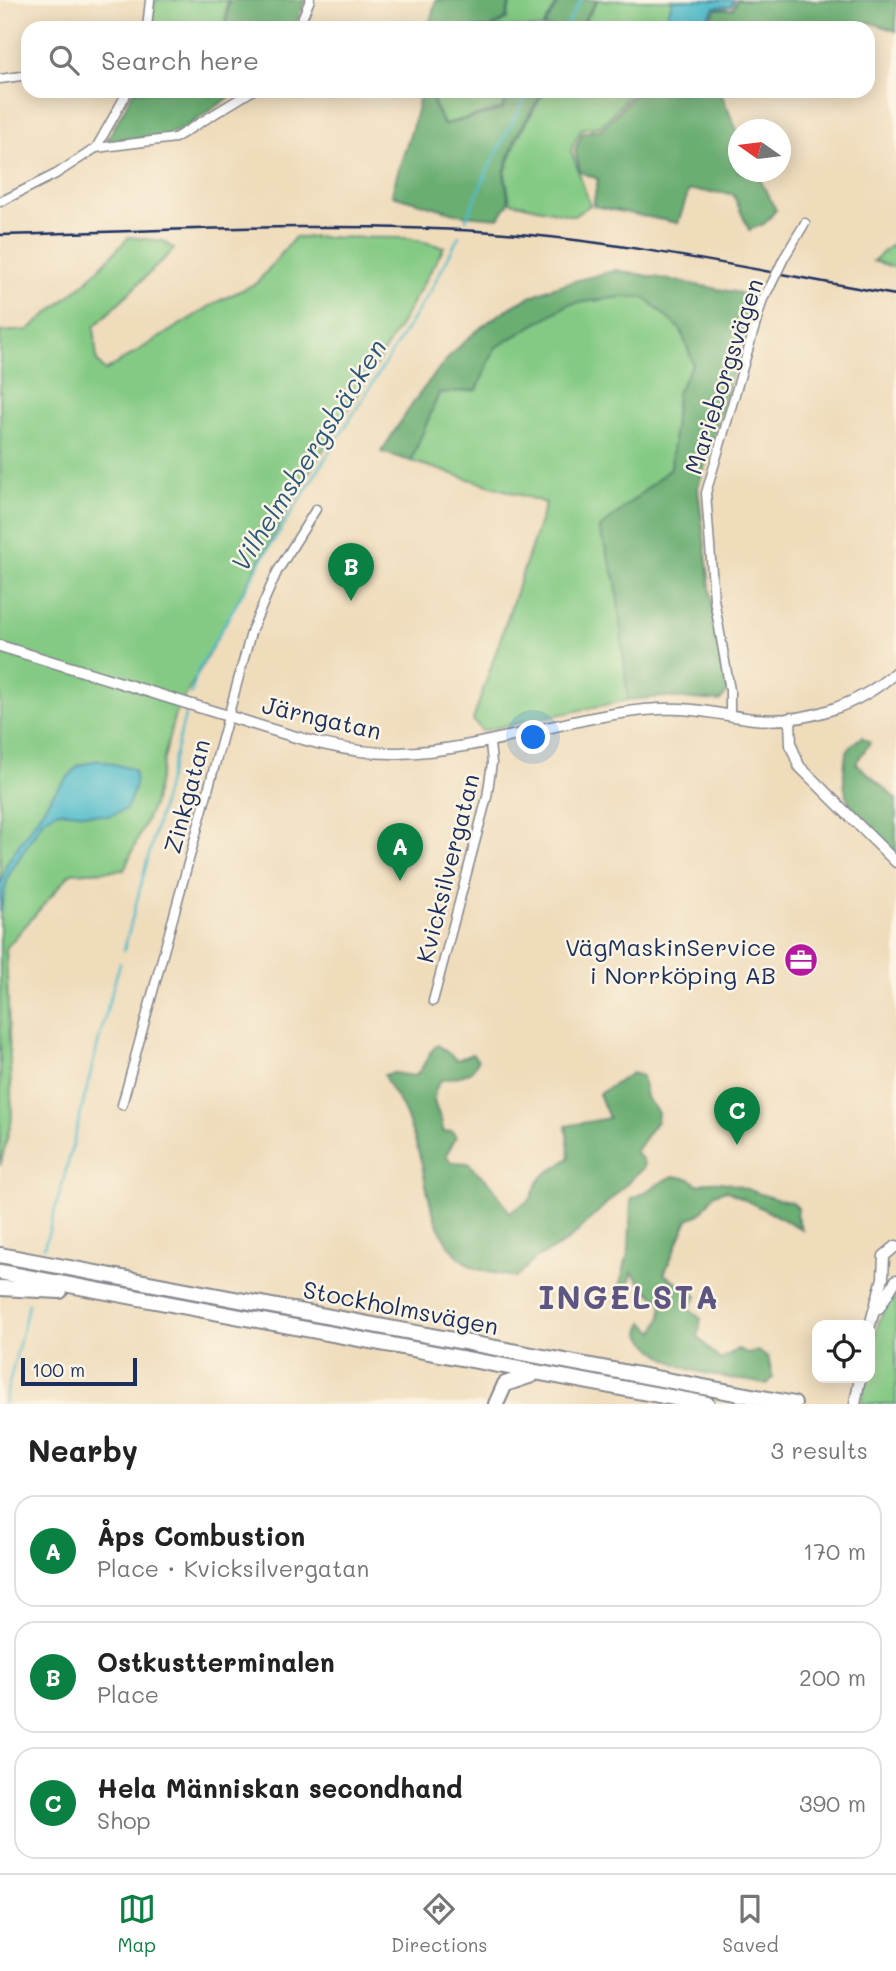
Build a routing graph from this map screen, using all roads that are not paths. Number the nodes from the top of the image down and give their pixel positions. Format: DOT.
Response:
graph roads {
  1 [pos="150,0"];
  2 [pos="310,0"];
  3 [pos="148,21"];
  4 [pos="301,21"];
  5 [pos="21,76"];
  6 [pos="0,79"];
  7 [pos="124,98"];
  8 [pos="241,98"];
  9 [pos="96,148"];
  10 [pos="0,202"];
  11 [pos="805,223"];
  12 [pos="316,509"];
  13 [pos="0,646"];
  14 [pos="896,673"];
  15 [pos="730,715"];
  16 [pos="228,716"];
  17 [pos="790,718"];
  18 [pos="490,743"];
  19 [pos="896,862"];
  20 [pos="433,1001"];
  21 [pos="122,1105"];
  22 [pos="896,1245"];
  23 [pos="0,1255"];
  24 [pos="884,1269"];
  25 [pos="0,1272"];
  26 [pos="896,1279"];
  27 [pos="0,1288"];
  28 [pos="152,1300"];
  29 [pos="871,1320"];
  30 [pos="875,1320"];
  31 [pos="545,1374"];
  32 [pos="859,1383"];
  33 [pos="496,1404"];
  34 [pos="707,1404"];
  35 [pos="794,1404"];
  36 [pos="855,1404"];
  1 -- 3 [label="street"];
  2 -- 4 [label="street"];
  5 -- 6 [label="street"];
  7 -- 9 [label="street"];
  8 -- 9 [label="street"];
  9 -- 10 [label="street"];
  11 -- 15 [label="street, Marieborgsvägen, bridge"];
  12 -- 16 [label="street, Zinkgatan"];
  13 -- 16 [label="street, Järngatan"];
  14 -- 17 [label="street, Järngatan"];
  15 -- 17 [label="street, Järngatan"];
  15 -- 18 [label="street, Järngatan"];
  16 -- 18 [label="street, Järngatan"];
  16 -- 21 [label="street, Zinkgatan"];
  17 -- 19 [label="street"];
  18 -- 20 [label="street, Kvicksilvergatan"];
  22 -- 24 [label="street"];
  23 -- 35 [label="highway, Stockholmsvägen"];
  24 -- 26 [label="street"];
  24 -- 29 [label="street"];
  25 -- 28 [label="highway, Stockholmsvägen"];
  26 -- 30 [label="street"];
  27 -- 28 [label="highway"];
  28 -- 31 [label="highway, Stockholmsvägen"];
  31 -- 33 [label="highway"];
  31 -- 34 [label="highway, Stockholmsvägen"];
  32 -- 36 [label="street"];
}
